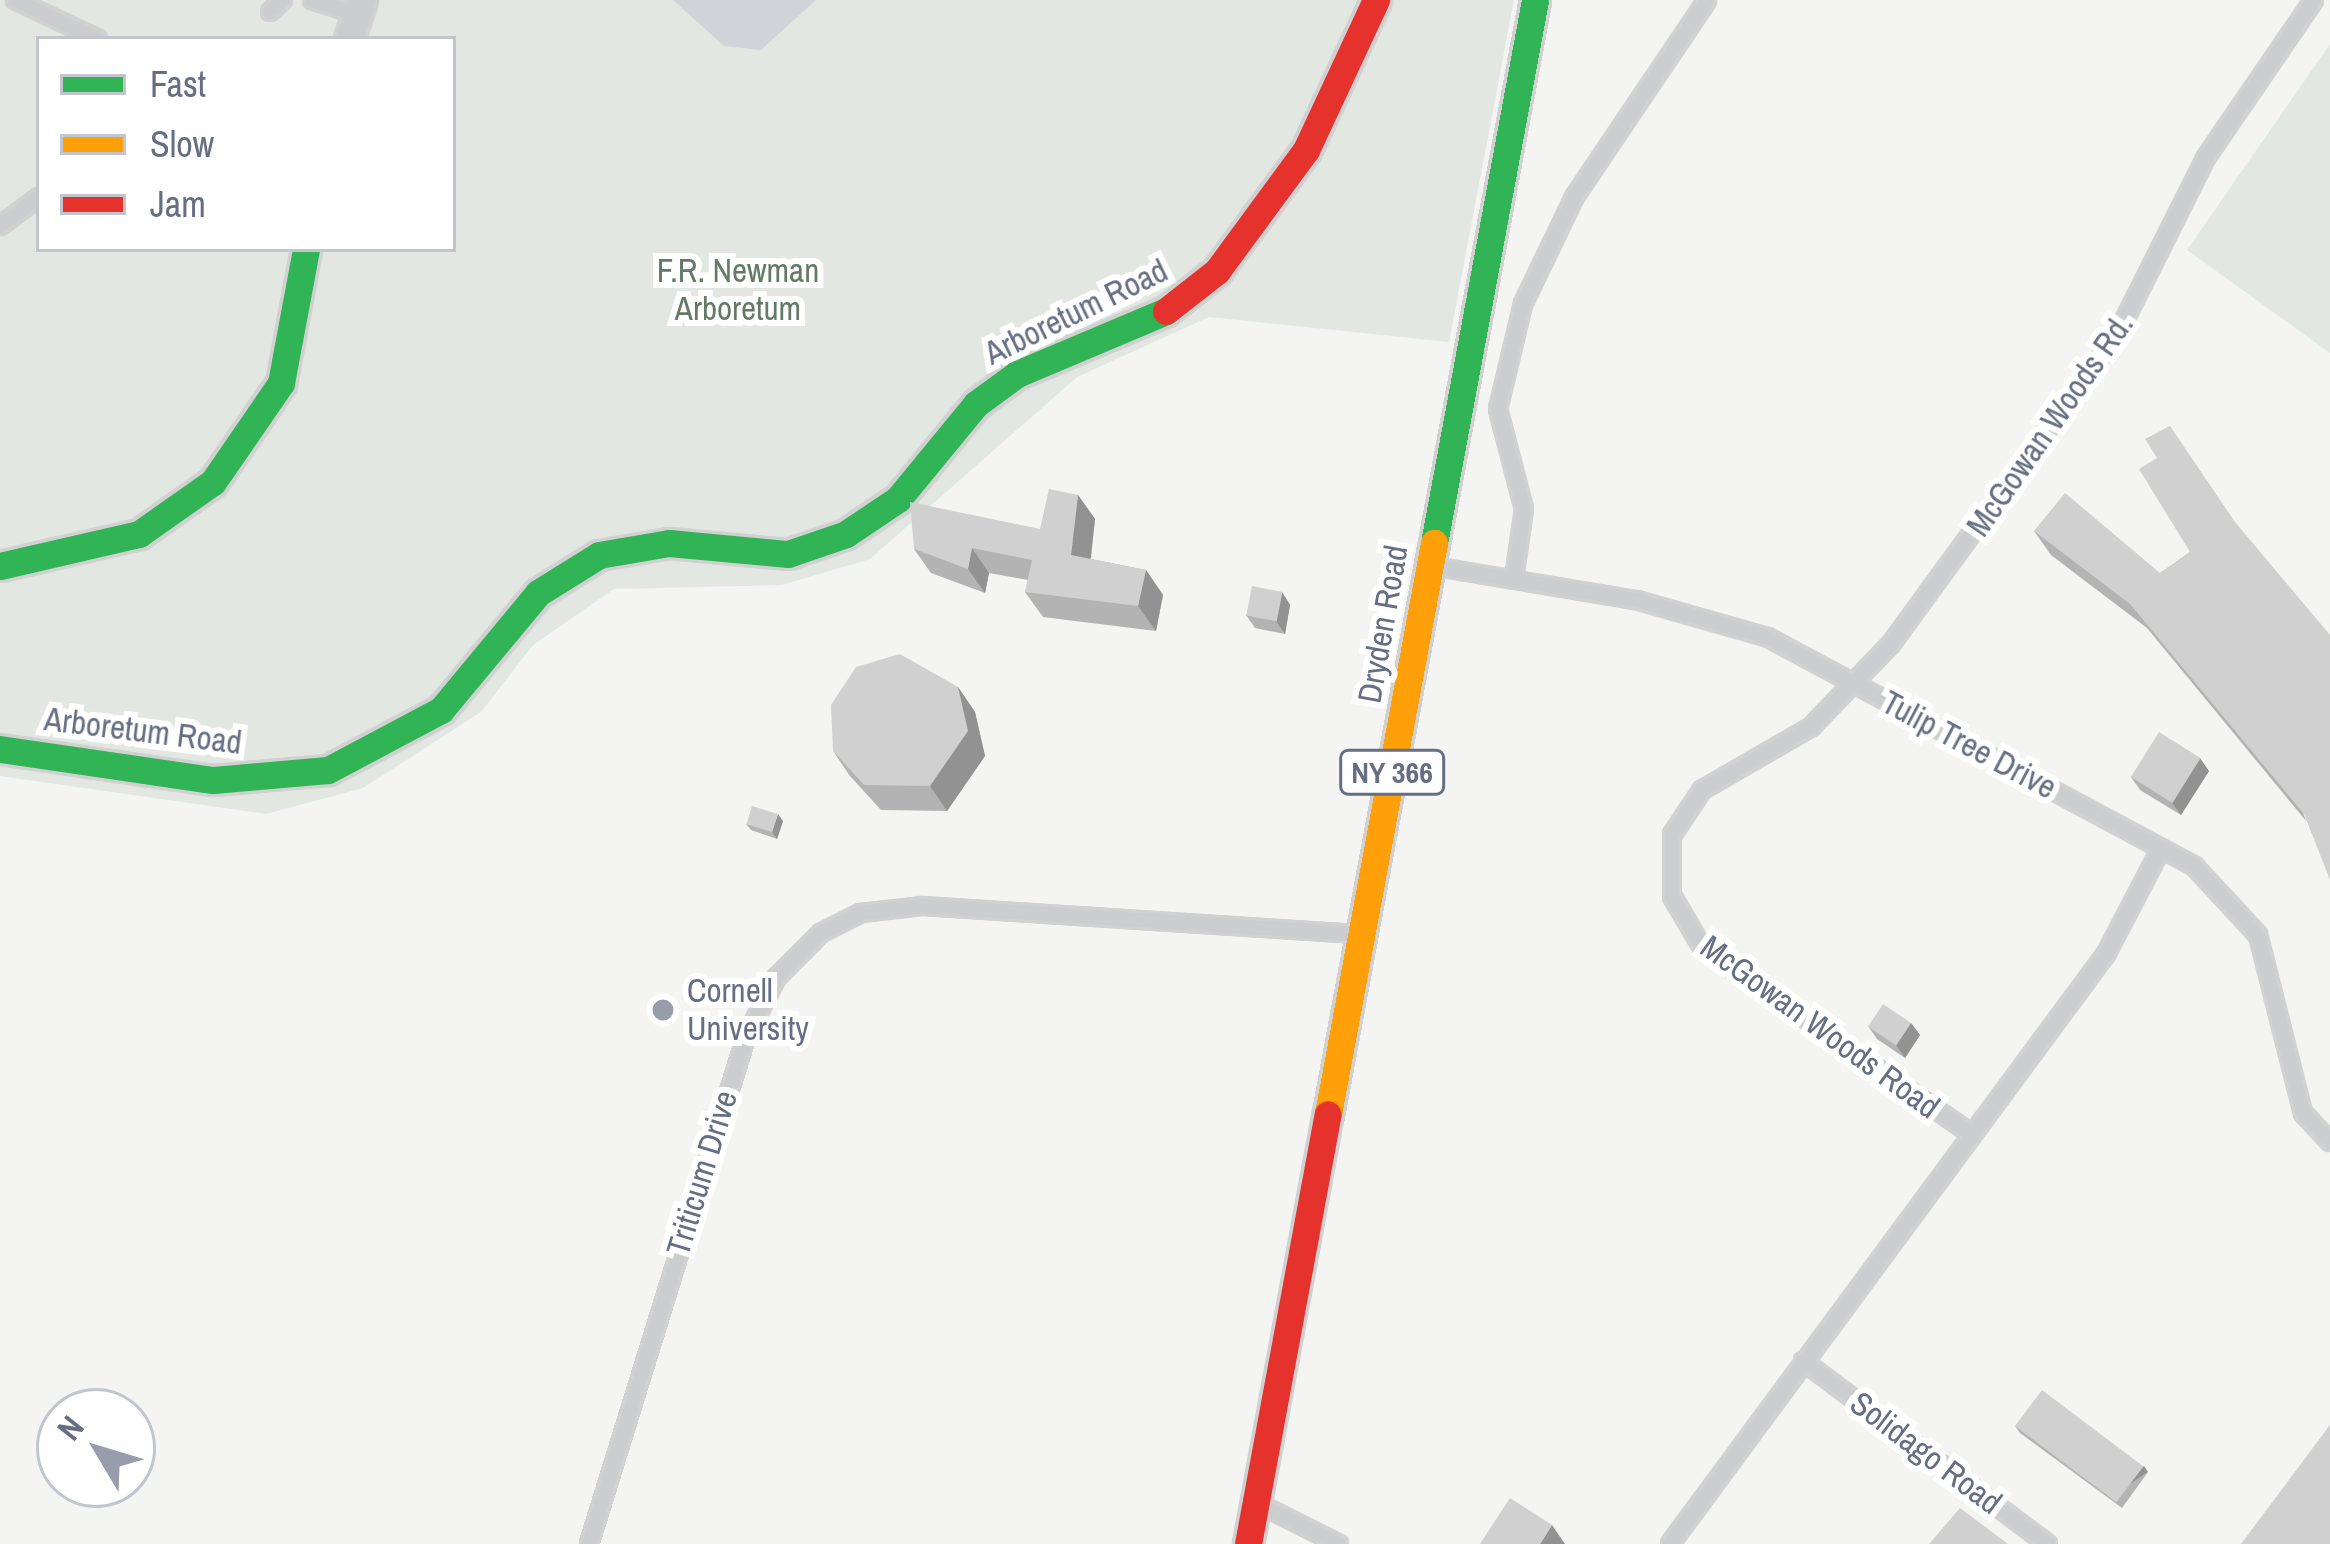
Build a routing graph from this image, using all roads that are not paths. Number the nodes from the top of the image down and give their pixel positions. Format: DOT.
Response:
graph roads {
  1 [pos="15,0"];
  2 [pos="283,0"];
  3 [pos="312,0"];
  4 [pos="1376,0"];
  5 [pos="1535,0"];
  6 [pos="1707,0"];
  7 [pos="2314,0"];
  8 [pos="270,12"];
  9 [pos="356,18"];
  10 [pos="92,36"];
  11 [pos="36,199"];
  12 [pos="0,226"];
  13 [pos="304,252"];
  14 [pos="0,566"];
  15 [pos="1430,566"];
  16 [pos="1514,578"];
  17 [pos="1855,683"];
  18 [pos="0,749"];
  19 [pos="1712,785"];
  20 [pos="2162,849"];
  21 [pos="1362,934"];
  22 [pos="1970,1133"];
  23 [pos="2330,1142"];
  24 [pos="1803,1361"];
  25 [pos="1256,1502"];
  26 [pos="589,1544"];
  27 [pos="1248,1544"];
  28 [pos="1339,1544"];
  29 [pos="1670,1544"];
  30 [pos="2048,1544"];
  1 -- 10 [label="lane"];
  2 -- 8 [label="lane"];
  3 -- 9 [label="lane"];
  4 -- 18 [label="street, Arboretum Road"];
  5 -- 15 [label="street, Dryden Road / NY 366"];
  6 -- 16 [label="lane"];
  7 -- 17 [label="lane, McGowan Woods Rd."];
  11 -- 12 [label="lane"];
  13 -- 14 [label="street"];
  15 -- 16 [label="lane, Tulip Tree Drive"];
  15 -- 21 [label="street, Dryden Road / NY 366"];
  16 -- 17 [label="lane, Tulip Tree Drive"];
  17 -- 19 [label="lane, McGowan Woods Rd."];
  17 -- 20 [label="lane, Tulip Tree Drive"];
  19 -- 22 [label="lane, McGowan Woods Road"];
  20 -- 22 [label="lane, McGowan Woods Road"];
  20 -- 23 [label="lane, Tulip Tree Drive"];
  21 -- 25 [label="street, Dryden Road / NY 366"];
  21 -- 26 [label="lane, Triticum Drive"];
  22 -- 24 [label="lane, McGowan Woods Road"];
  24 -- 29 [label="lane, McGowan Woods Road"];
  24 -- 30 [label="lane, Solidago Road"];
  25 -- 27 [label="street, Dryden Road / NY 366"];
  25 -- 28 [label="lane"];
}
